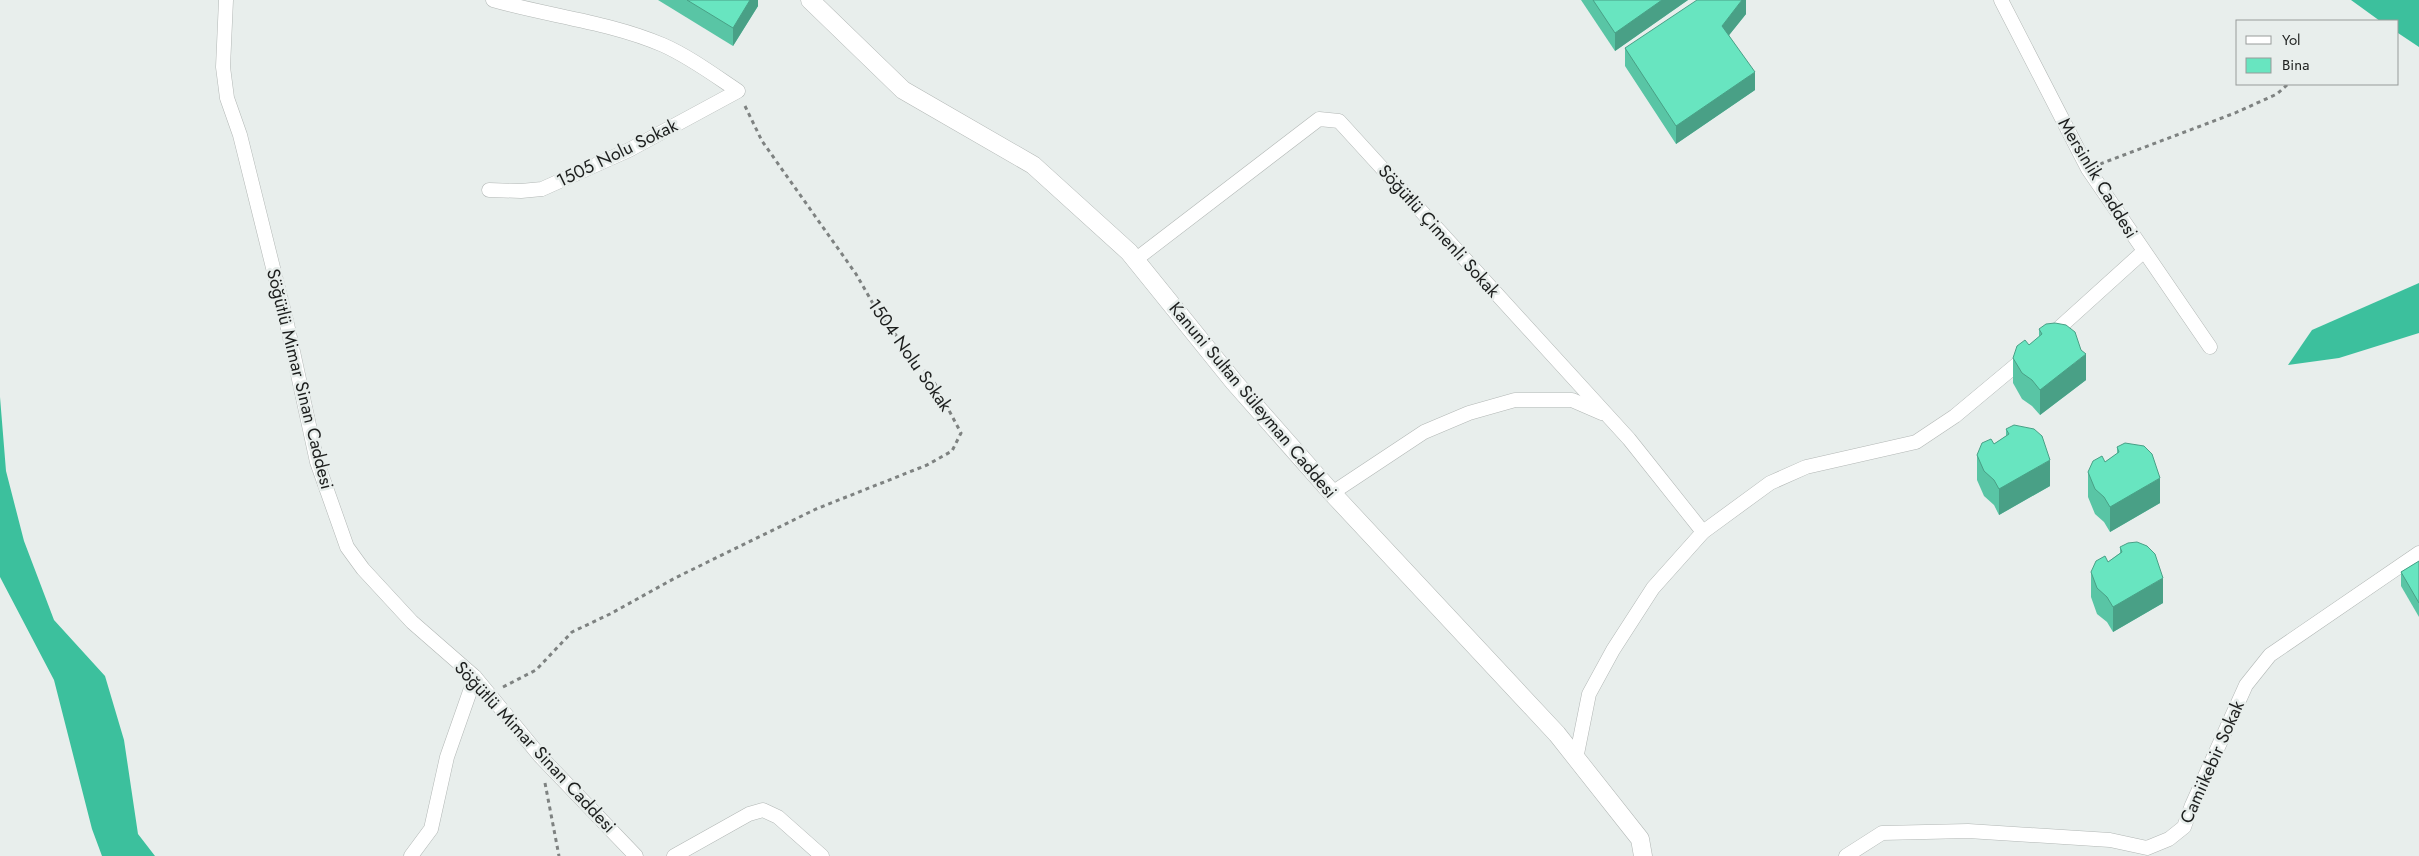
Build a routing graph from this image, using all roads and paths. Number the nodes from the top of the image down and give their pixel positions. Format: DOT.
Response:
graph roads {
  1 [pos="226,0"];
  2 [pos="493,0"];
  3 [pos="810,0"];
  4 [pos="2001,0"];
  5 [pos="2287,85"];
  6 [pos="738,91"];
  7 [pos="2088,169"];
  8 [pos="490,190"];
  9 [pos="2143,252"];
  10 [pos="1135,260"];
  11 [pos="2210,347"];
  12 [pos="1608,416"];
  13 [pos="1332,493"];
  14 [pos="1703,532"];
  15 [pos="2419,553"];
  16 [pos="475,677"];
  17 [pos="489,694"];
  18 [pos="540,756"];
  19 [pos="1576,758"];
  20 [pos="411,856"];
  21 [pos="559,856"];
  22 [pos="636,856"];
  23 [pos="674,856"];
  24 [pos="822,856"];
  25 [pos="1644,856"];
  26 [pos="1846,856"];
  1 -- 16 [label="street, Söğütlü Mimar Sinan Caddesi"];
  2 -- 6 [label="street"];
  3 -- 10 [label="street, Kanuni Sultan Süleyman Caddesi"];
  4 -- 7 [label="street, Mersinlik Caddesi"];
  5 -- 7 [label="path"];
  6 -- 8 [label="street, 1505 Nolu Sokak"];
  6 -- 17 [label="path, 1504 Nolu Sokak"];
  7 -- 9 [label="street, Mersinlik Caddesi"];
  9 -- 11 [label="street, Mersinlik Caddesi"];
  9 -- 14 [label="street"];
  10 -- 12 [label="street, Söğütlü Çimenli Sokak"];
  10 -- 13 [label="street, Kanuni Sultan Süleyman Caddesi"];
  12 -- 13 [label="street"];
  12 -- 14 [label="street, Söğütlü Çimenli Sokak"];
  13 -- 19 [label="street, Kanuni Sultan Süleyman Caddesi"];
  14 -- 19 [label="street"];
  15 -- 26 [label="street, Camiikebir Sokak"];
  16 -- 17 [label="street, Söğütlü Mimar Sinan Caddesi"];
  16 -- 20 [label="street"];
  17 -- 18 [label="street, Söğütlü Mimar Sinan Caddesi"];
  18 -- 21 [label="path"];
  18 -- 22 [label="street, Söğütlü Mimar Sinan Caddesi"];
  19 -- 25 [label="street, Kanuni Sultan Süleyman Caddesi"];
  23 -- 24 [label="street"];
}
